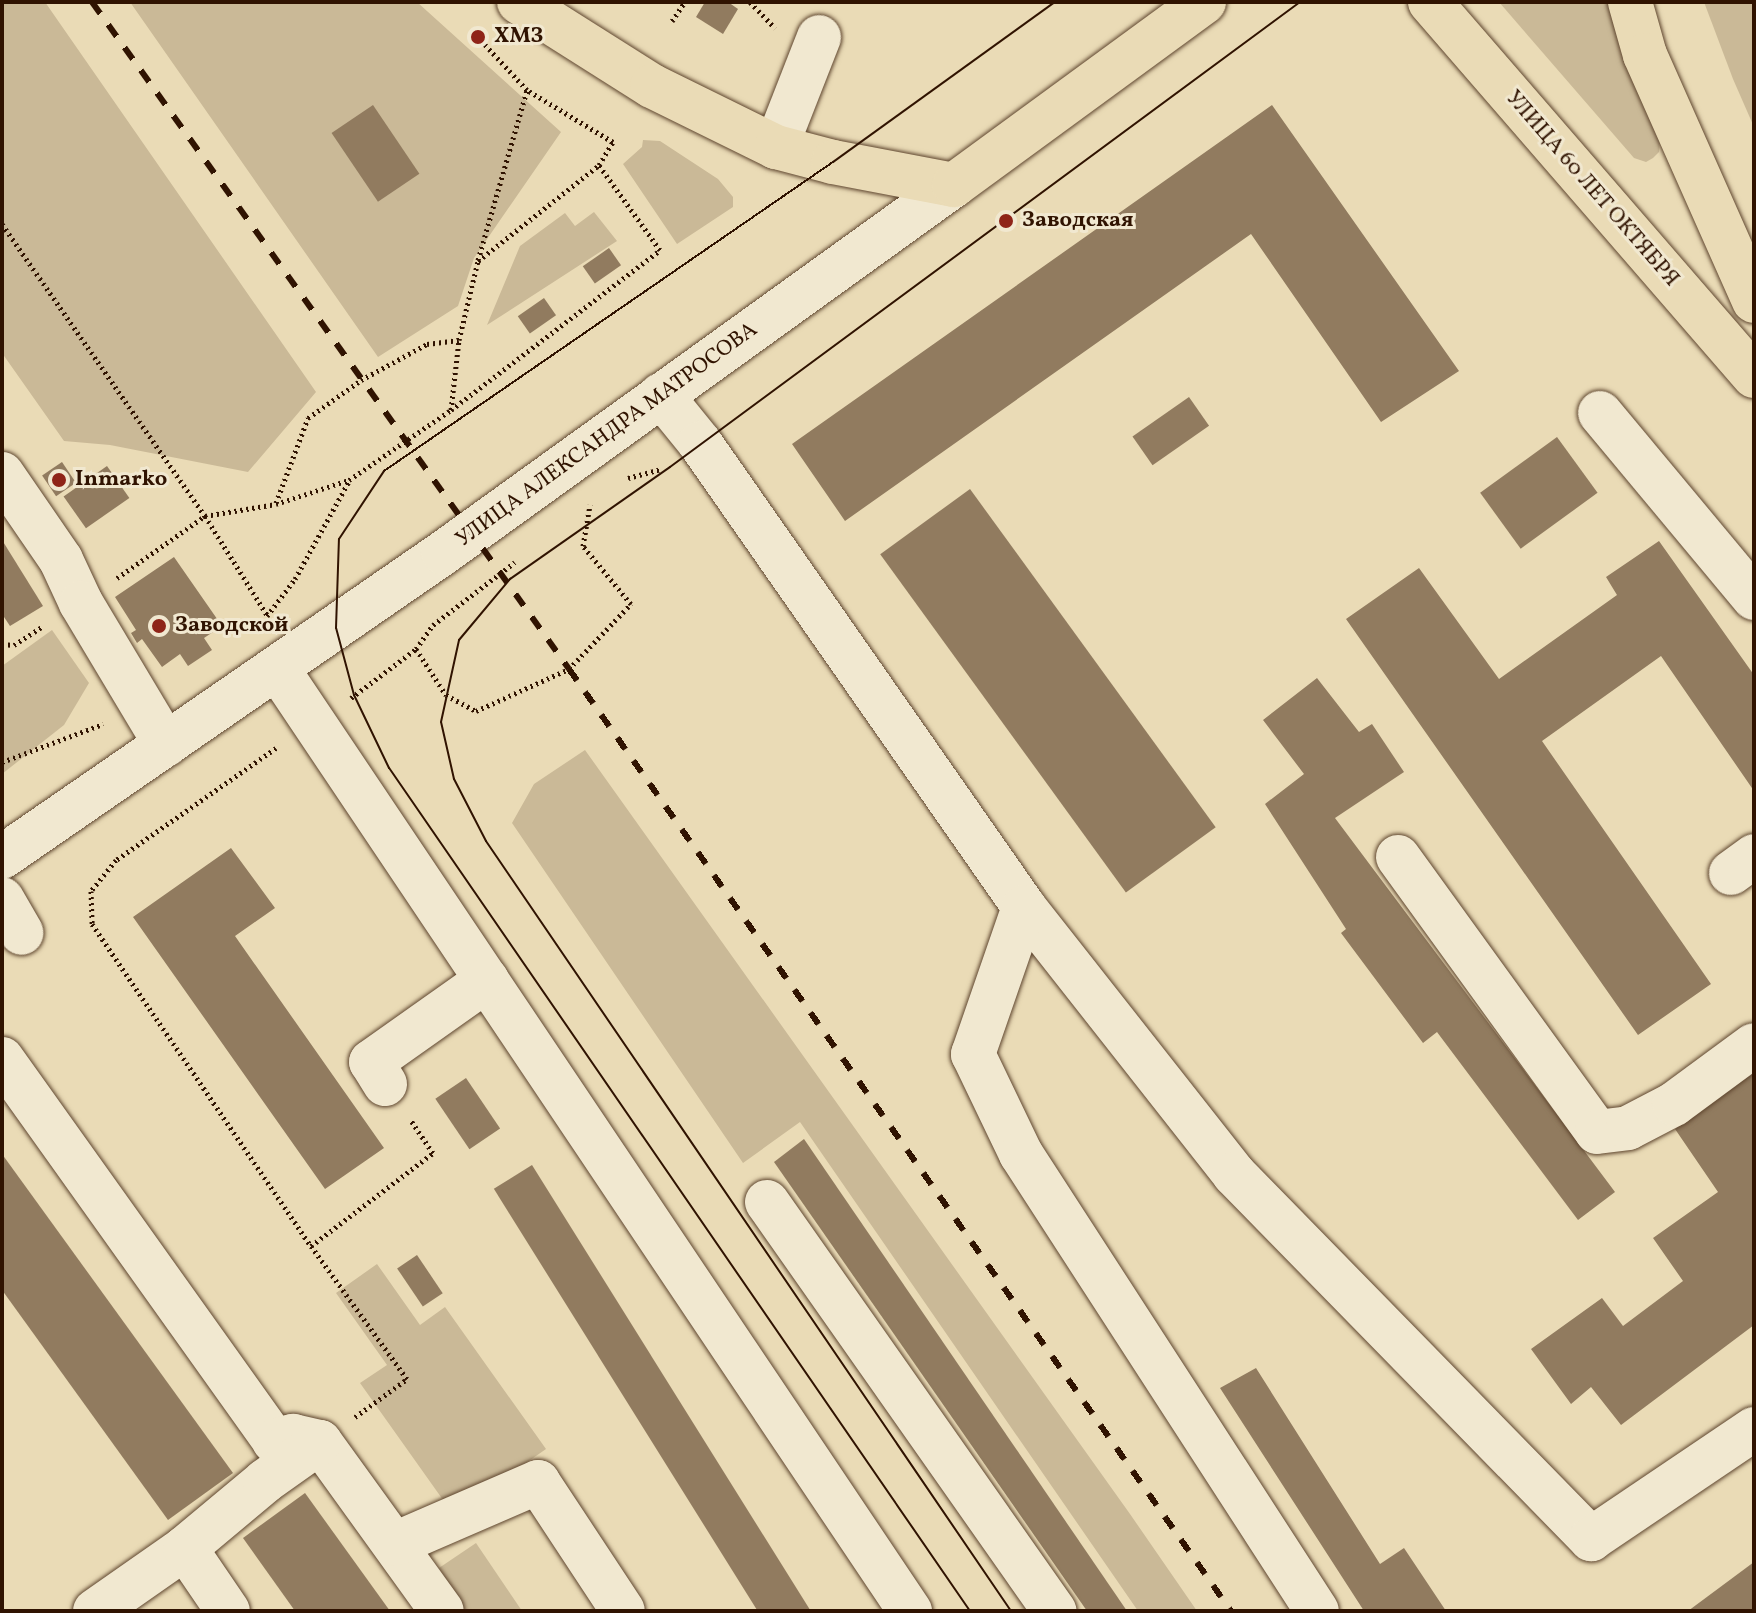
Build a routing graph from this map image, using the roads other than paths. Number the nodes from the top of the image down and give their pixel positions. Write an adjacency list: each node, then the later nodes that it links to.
1 (519, 2): 6 (main road)
2 (1204, 2): 7 (main road, УЛИЦА АЛЕКСАНДРА МАТРОСОВА)
3 (1430, 2): 9 (main road, УЛИЦА 60 ЛЕТ ОКТЯБРЯ)
4 (1630, 2): 8 (main road)
5 (819, 37): 6 (street)
6 (776, 147): 7 (main road)
7 (954, 185): 10 (street, УЛИЦА АЛЕКСАНДРА МАТРОСОВА)
8 (1754, 301)
9 (1754, 376)
10 (661, 395): 14 (street, УЛИЦА АЛЕКСАНДРА МАТРОСОВА); 18 (street)
11 (1600, 413): 13 (street)
12 (2, 474): 15 (street)
13 (1754, 598)
14 (277, 668): 15 (street, УЛИЦА АЛЕКСАНДРА МАТРОСОВА); 19 (street)
15 (166, 745): 16 (street, УЛИЦА АЛЕКСАНДРА МАТРОСОВА)
16 (2, 857)
17 (1398, 857): 20 (street)
18 (1024, 907): 24 (street); 34 (street)
19 (487, 980): 22 (street); 32 (street)
20 (1754, 1045)
21 (2, 1059): 25 (street)
22 (385, 1084)
23 (767, 1202): 33 (street)
24 (1754, 1429)
25 (320, 1442): 26 (street); 27 (street)
26 (395, 1544): 30 (street); 31 (street)
27 (185, 1548): 28 (street); 29 (street)
28 (95, 1611)
29 (228, 1611)
30 (442, 1611)
31 (623, 1611)
32 (910, 1611)
33 (1054, 1611)
34 (1317, 1611)

